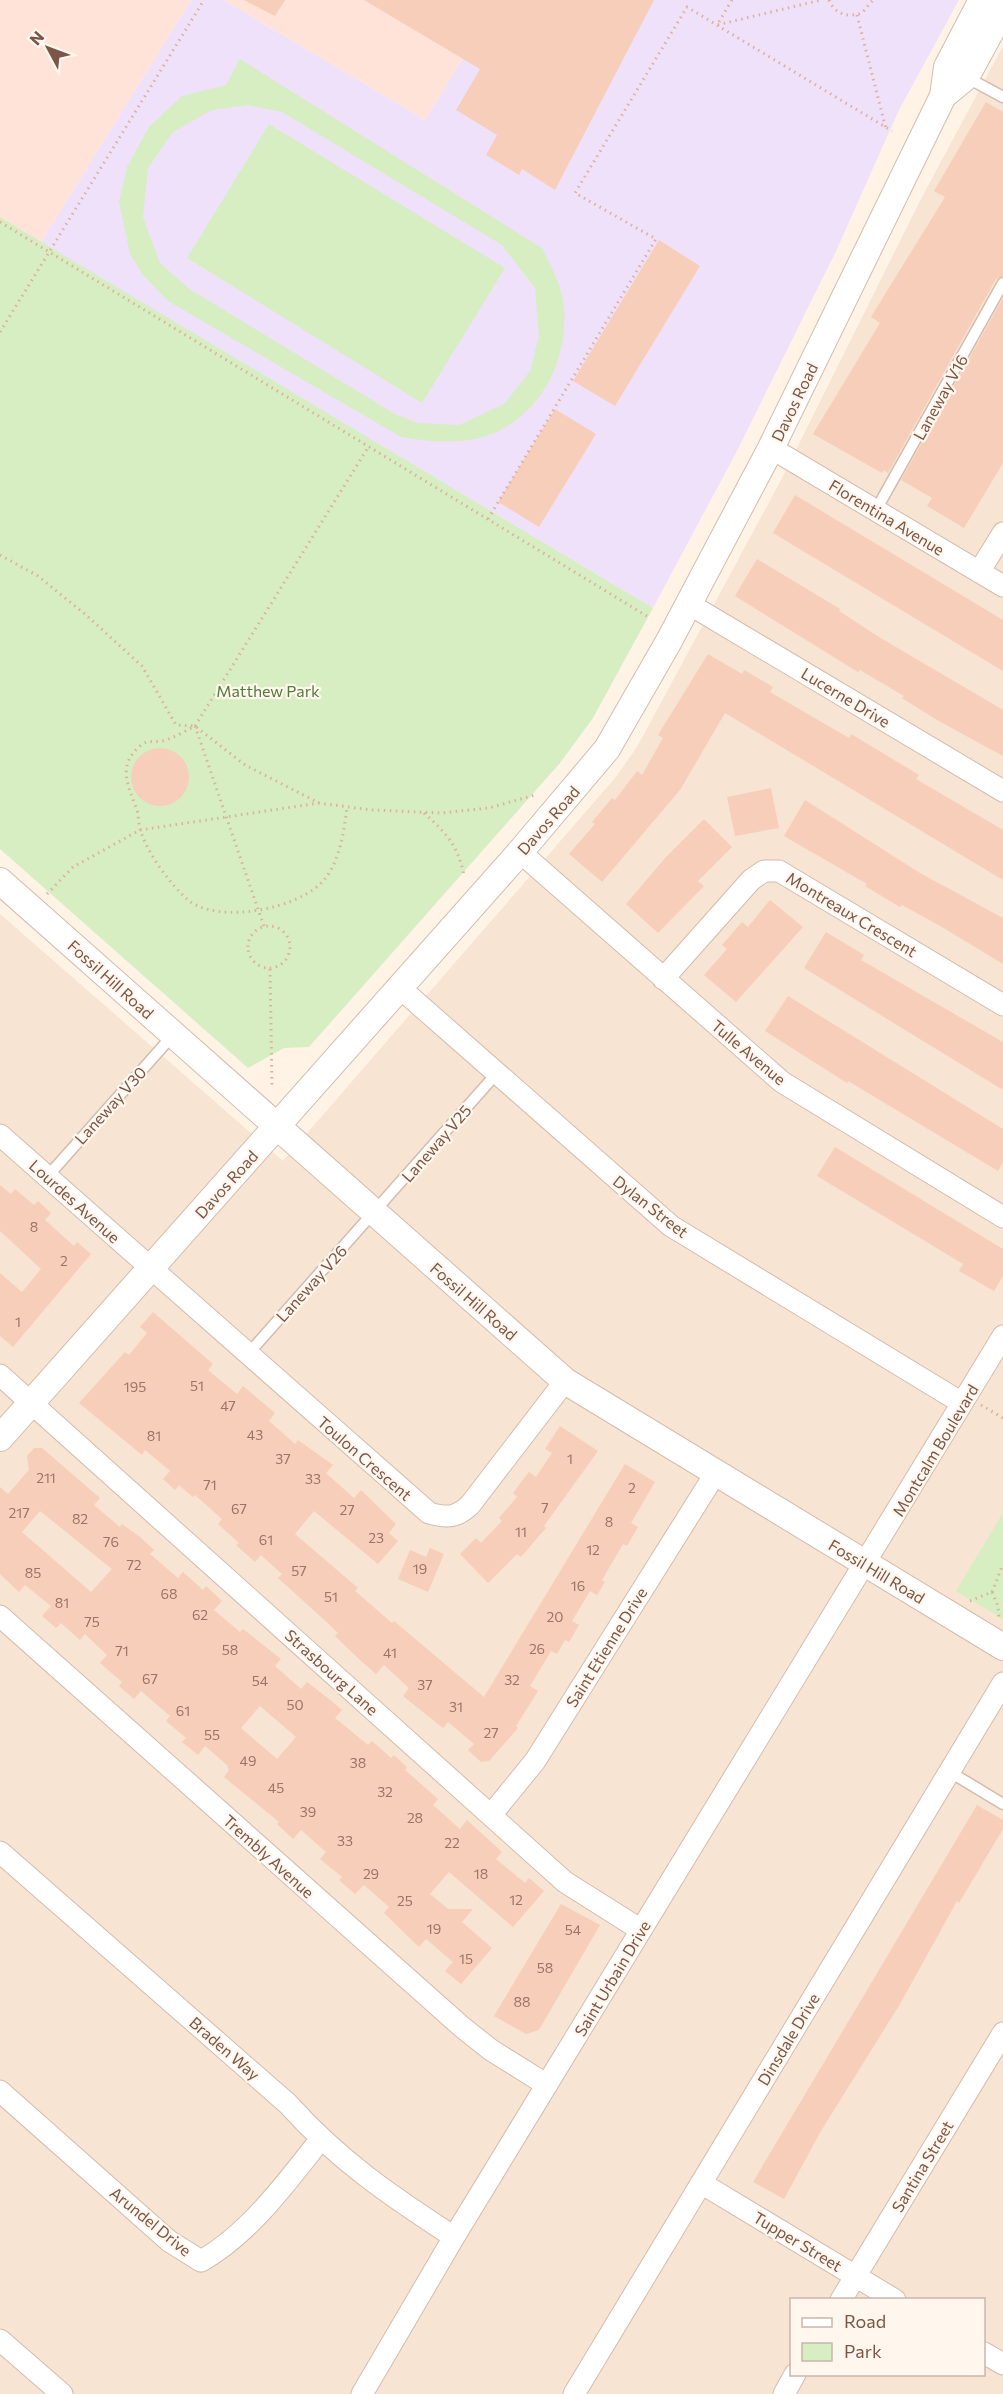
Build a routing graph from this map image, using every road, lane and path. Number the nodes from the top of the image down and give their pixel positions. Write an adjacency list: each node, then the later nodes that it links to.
1 (204, 0): 16 (path)
2 (732, 0): 9 (path)
3 (821, 0): 9 (path)
4 (829, 0): 8 (path)
5 (873, 0): 8 (path)
6 (982, 0): 11 (street, Davos Road)
7 (1003, 9): 10 (street, Davos Road)
8 (857, 15): 13 (path)
9 (717, 25): 13 (path); 24 (path)
10 (966, 77): 11 (street, Davos Road); 12 (lane)
11 (943, 96): 22 (street, Davos Road)
12 (1003, 97)
13 (886, 129): 14 (path)
14 (892, 131)
15 (0, 222): 16 (path)
16 (49, 252): 19 (path); 21 (path)
17 (1003, 284): 23 (lane, Laneway V16)
18 (0, 321): 19 (path)
19 (5, 324): 20 (path)
20 (0, 333)
21 (369, 446): 24 (path); 31 (path)
22 (771, 448): 23 (street, Florentina Avenue); 29 (street, Davos Road)
23 (876, 510): 27 (street, Florentina Avenue)
24 (488, 519): 30 (path)
25 (1003, 533): 27 (street)
26 (0, 555): 31 (path)
27 (980, 572): 28 (street, Florentina Avenue)
28 (1003, 586)
29 (689, 604): 32 (street, Lucerne Drive); 39 (street, Davos Road)
30 (650, 618)
31 (195, 726): 34 (path); 37 (path); 38 (path)
32 (1003, 791)
33 (535, 795): 36 (path)
34 (319, 803): 35 (path); 37 (path)
35 (347, 807): 36 (path); 43 (path)
36 (423, 812): 40 (path)
37 (227, 818): 38 (path); 43 (path)
38 (140, 830): 42 (path); 43 (path)
39 (520, 852): 46 (street, Tulle Avenue); 47 (street, Davos Road)
40 (464, 875)
41 (0, 881): 49 (street, Fossil Hill Road)
42 (47, 894)
43 (259, 912): 44 (path)
44 (264, 926): 45 (path); 45 (path)
45 (270, 969): 51 (path)
46 (663, 979): 48 (street, Montreaux Crescent); 56 (street, Tulle Avenue)
47 (400, 988): 50 (street, Dylan Street); 52 (street, Davos Road)
48 (1003, 1005)
49 (174, 1034): 52 (street, Fossil Hill Road); 54 (lane, Laneway V30)
50 (497, 1073): 55 (lane, Laneway V25); 63 (street, Dylan Street)
51 (272, 1086)
52 (277, 1126): 55 (street, Fossil Hill Road); 57 (street, Davos Road)
53 (0, 1135): 54 (street, Lourdes Avenue)
54 (47, 1177): 57 (street, Lourdes Avenue)
55 (374, 1212): 59 (lane, Laneway V26); 61 (street, Fossil Hill Road)
56 (1003, 1216)
57 (151, 1268): 59 (street, Toulon Crescent); 62 (street, Davos Road)
58 (1003, 1335): 63 (street, Montcalm Boulevard)
59 (248, 1354): 61 (street, Toulon Crescent)
60 (0, 1375): 62 (street, Strasbourg Lane)
61 (565, 1381): 66 (street, Fossil Hill Road)
62 (32, 1402): 65 (street, Davos Road); 77 (street, Strasbourg Lane)
63 (971, 1404): 64 (path); 67 (street, Montcalm Boulevard)
64 (1003, 1418)
65 (0, 1438)
66 (715, 1474): 67 (street, Fossil Hill Road); 77 (street, Saint Etienne Drive)
67 (866, 1564): 73 (street, Fossil Hill Road); 79 (street, Saint Urbain Drive)
68 (1003, 1564): 69 (path)
69 (992, 1593): 70 (path); 72 (path)
70 (970, 1601)
71 (0, 1616): 81 (street, Trembly Avenue)
72 (999, 1619)
73 (1003, 1647)
74 (1003, 1683): 75 (street, Dinsdale Drive)
75 (950, 1772): 76 (lane); 84 (street, Dinsdale Drive)
76 (1003, 1804)
77 (491, 1815): 79 (street, Strasbourg Lane)
78 (0, 1852): 83 (street, Braden Way)
79 (641, 1930): 81 (street, Saint Urbain Drive)
80 (1003, 2033): 86 (street, Santina Street)
81 (547, 2085): 85 (street, Saint Urbain Drive)
82 (0, 2091): 83 (street, Arundel Drive)
83 (320, 2140): 85 (street, Braden Way)
84 (701, 2183): 86 (street, Tupper Street); 95 (street, Dinsdale Drive)
85 (454, 2237): 94 (street, Saint Urbain Drive)
86 (856, 2276): 87 (street, Santina Street); 88 (street, Tupper Street)
87 (842, 2298)
88 (892, 2298)
89 (0, 2340): 93 (street)
90 (985, 2354): 91 (street)
91 (1003, 2364)
92 (794, 2376): 96 (street)
93 (62, 2394)
94 (362, 2394)
95 (574, 2394)
96 (784, 2394)

